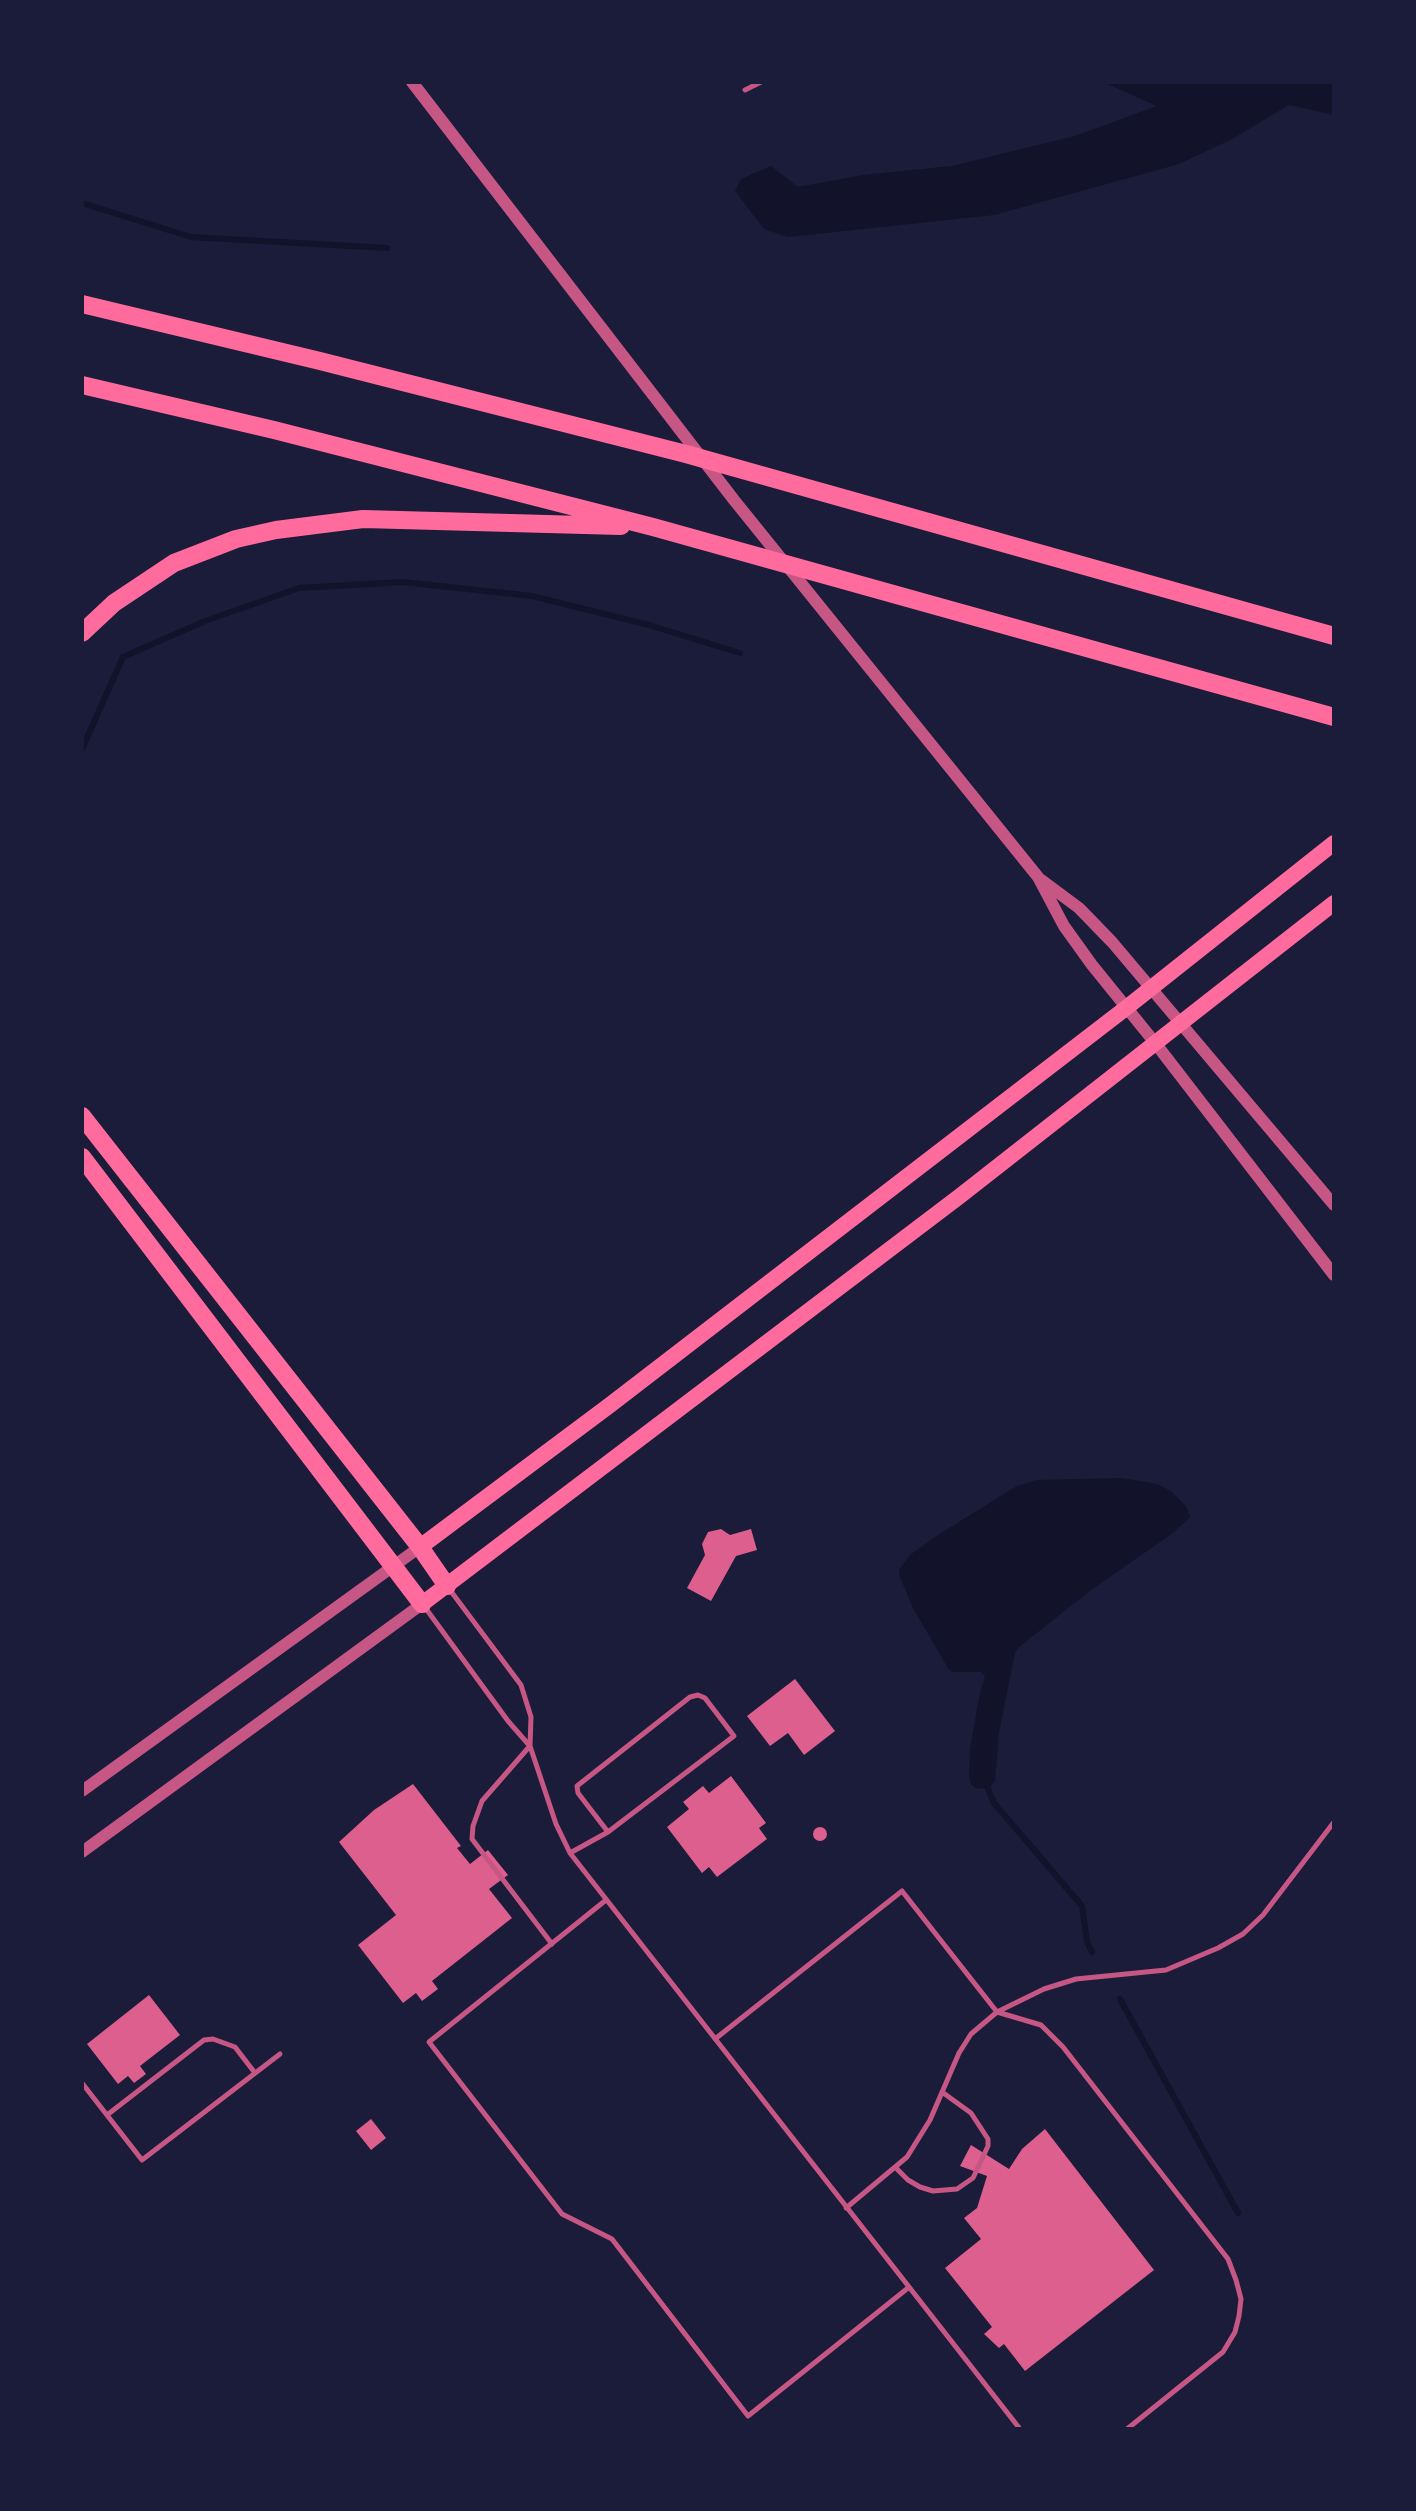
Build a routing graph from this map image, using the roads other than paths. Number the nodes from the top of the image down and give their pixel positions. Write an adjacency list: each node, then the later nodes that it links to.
1 (412, 82): 11 (street)
2 (761, 82): 3 (lane)
3 (745, 90)
4 (82, 304): 8 (highway)
5 (82, 385): 6 (highway)
6 (653, 527): 7 (highway); 9 (highway)
7 (82, 633)
8 (1334, 636)
9 (1334, 717)
10 (1334, 843): 13 (main road)
11 (1038, 877): 13 (street); 14 (street)
12 (1334, 903): 15 (main road)
13 (1151, 988): 14 (main road); 15 (street)
14 (1126, 1008): 16 (street); 21 (main road)
15 (1181, 1024): 16 (main road); 19 (street)
16 (1156, 1044): 20 (street); 23 (main road)
17 (82, 1116): 21 (highway)
18 (82, 1157): 22 (highway)
19 (1334, 1205)
20 (1334, 1275)
21 (420, 1547): 22 (street); 23 (highway)
22 (394, 1563): 24 (highway); 26 (street)
23 (447, 1586): 24 (main road); 25 (lane)
24 (422, 1604): 25 (lane); 29 (street)
25 (530, 1746): 30 (lane); 32 (lane)
26 (82, 1791)
27 (1334, 1822): 33 (lane)
28 (608, 1832): 28 (lane); 30 (lane)
29 (82, 1852)
30 (570, 1853): 31 (lane)
31 (606, 1900): 32 (lane); 34 (lane)
32 (552, 1944): 42 (lane)
33 (997, 2012): 34 (lane); 38 (lane); 44 (lane)
34 (715, 2039): 41 (lane)
35 (280, 2054): 36 (lane)
36 (255, 2073): 39 (lane); 39 (lane)
37 (82, 2083): 39 (lane)
38 (942, 2092): 40 (lane); 40 (lane)
39 (107, 2115)
40 (895, 2167): 41 (lane)
41 (846, 2208): 42 (lane)
42 (908, 2288): 43 (lane)
43 (1020, 2429)
44 (1127, 2429)

